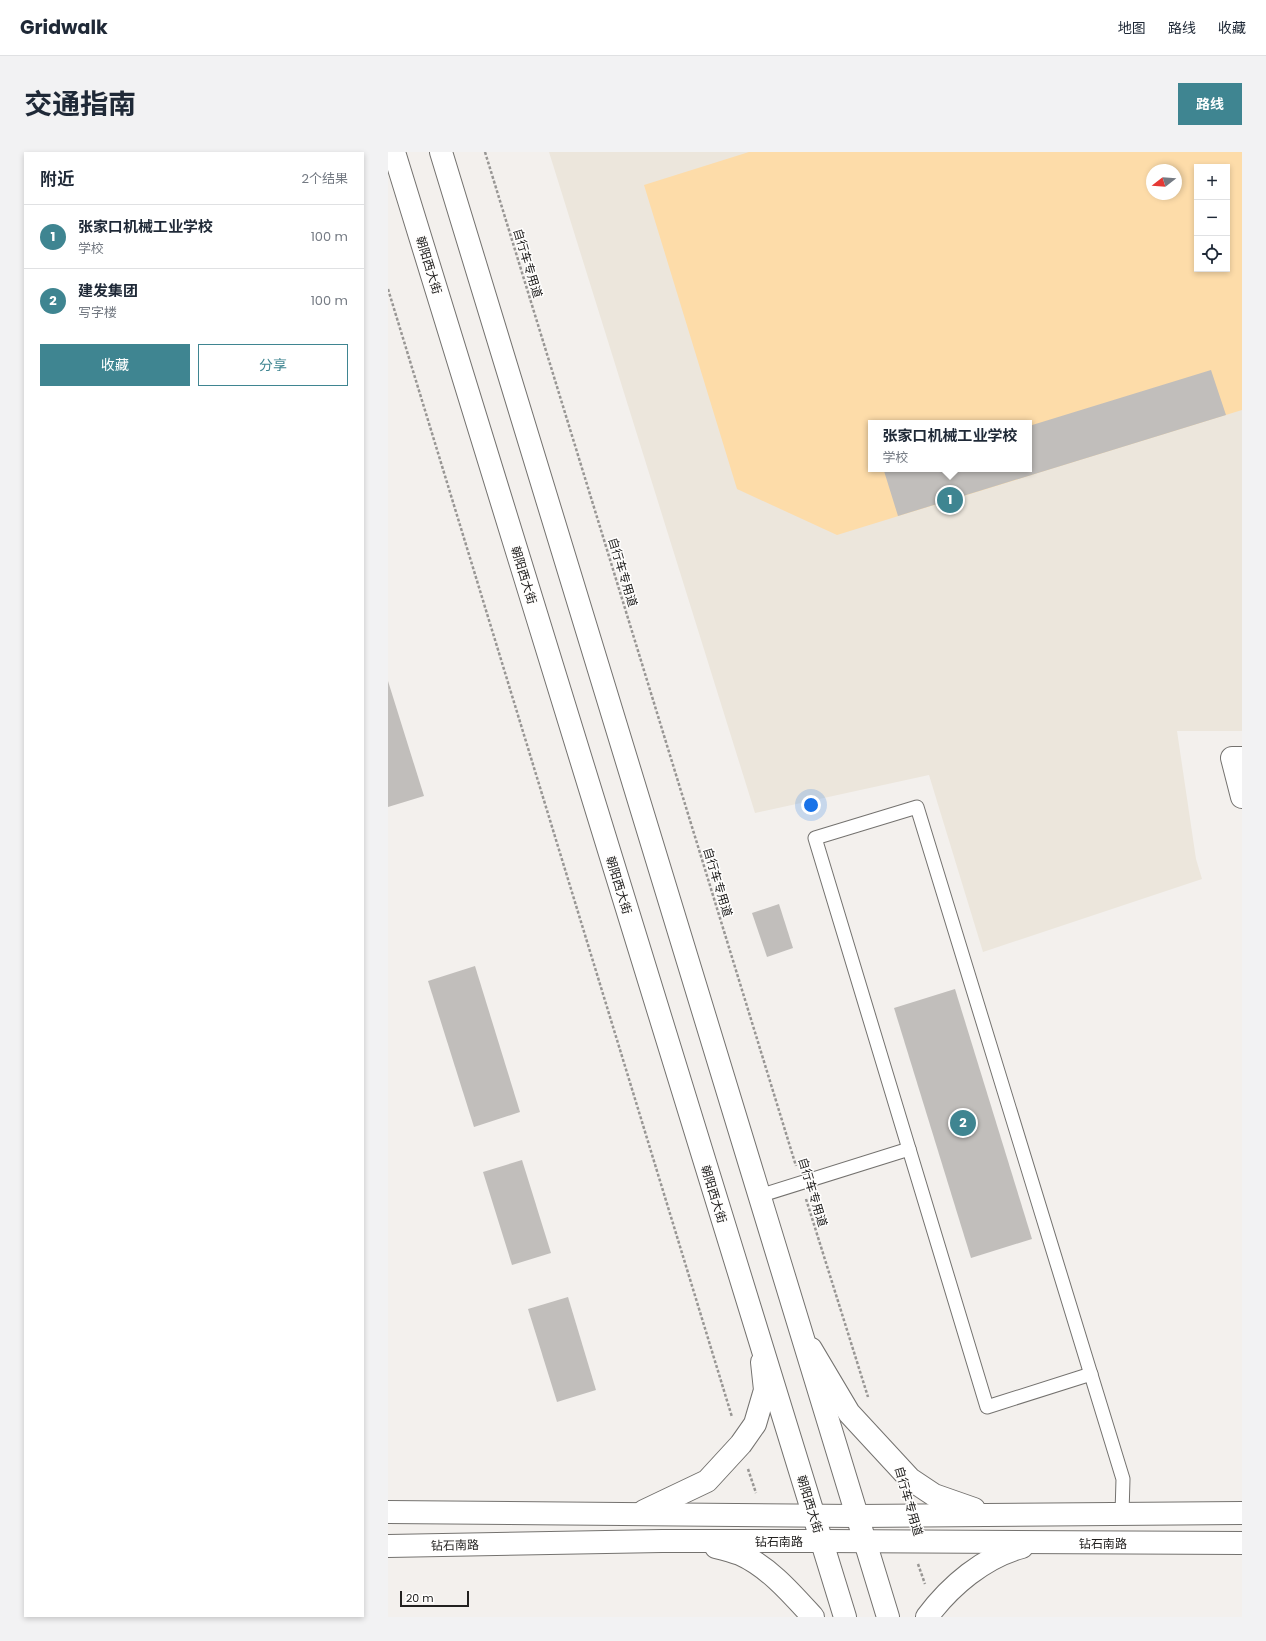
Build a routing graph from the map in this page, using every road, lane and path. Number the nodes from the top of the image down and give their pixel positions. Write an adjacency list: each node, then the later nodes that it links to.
1 (394, 152): 11 (main road, 朝阳西大街)
2 (441, 152): 9 (main road)
3 (485, 152): 8 (path, 自行车专用道)
4 (388, 288): 14 (path)
5 (1242, 758): 6 (main road)
6 (1242, 797)
7 (909, 1149): 8 (lane); 12 (lane); 12 (lane)
8 (801, 1183): 9 (lane); 13 (path, 自行车专用道)
9 (759, 1196): 10 (main road)
10 (799, 1327): 21 (main road); 22 (main road)
11 (760, 1342): 14 (main road); 20 (main road, 朝阳西大街)
12 (1092, 1374): 18 (lane)
13 (869, 1401)
14 (740, 1444): 17 (main road); 19 (path)
15 (388, 1512): 17 (main road)
16 (1242, 1513): 18 (main road)
17 (638, 1514): 19 (main road)
18 (1122, 1514): 21 (main road)
19 (762, 1515): 20 (main road)
20 (813, 1515): 22 (main road); 24 (main road, 朝阳西大街)
21 (998, 1515): 22 (main road)
22 (857, 1516): 25 (main road)
23 (697, 1541): 24 (main road, 钻石南路); 29 (main road, 钻石南路); 31 (main road)
24 (821, 1541): 25 (main road, 钻石南路); 32 (main road, 朝阳西大街)
25 (865, 1542): 26 (main road, 钻石南路); 33 (main road)
26 (911, 1542): 27 (main road, 钻石南路); 30 (path, 自行车专用道)
27 (1038, 1542): 28 (main road, 钻石南路); 30 (main road)
28 (1242, 1543)
29 (388, 1546)
30 (930, 1613)
31 (813, 1617)
32 (845, 1617)
33 (888, 1617)

